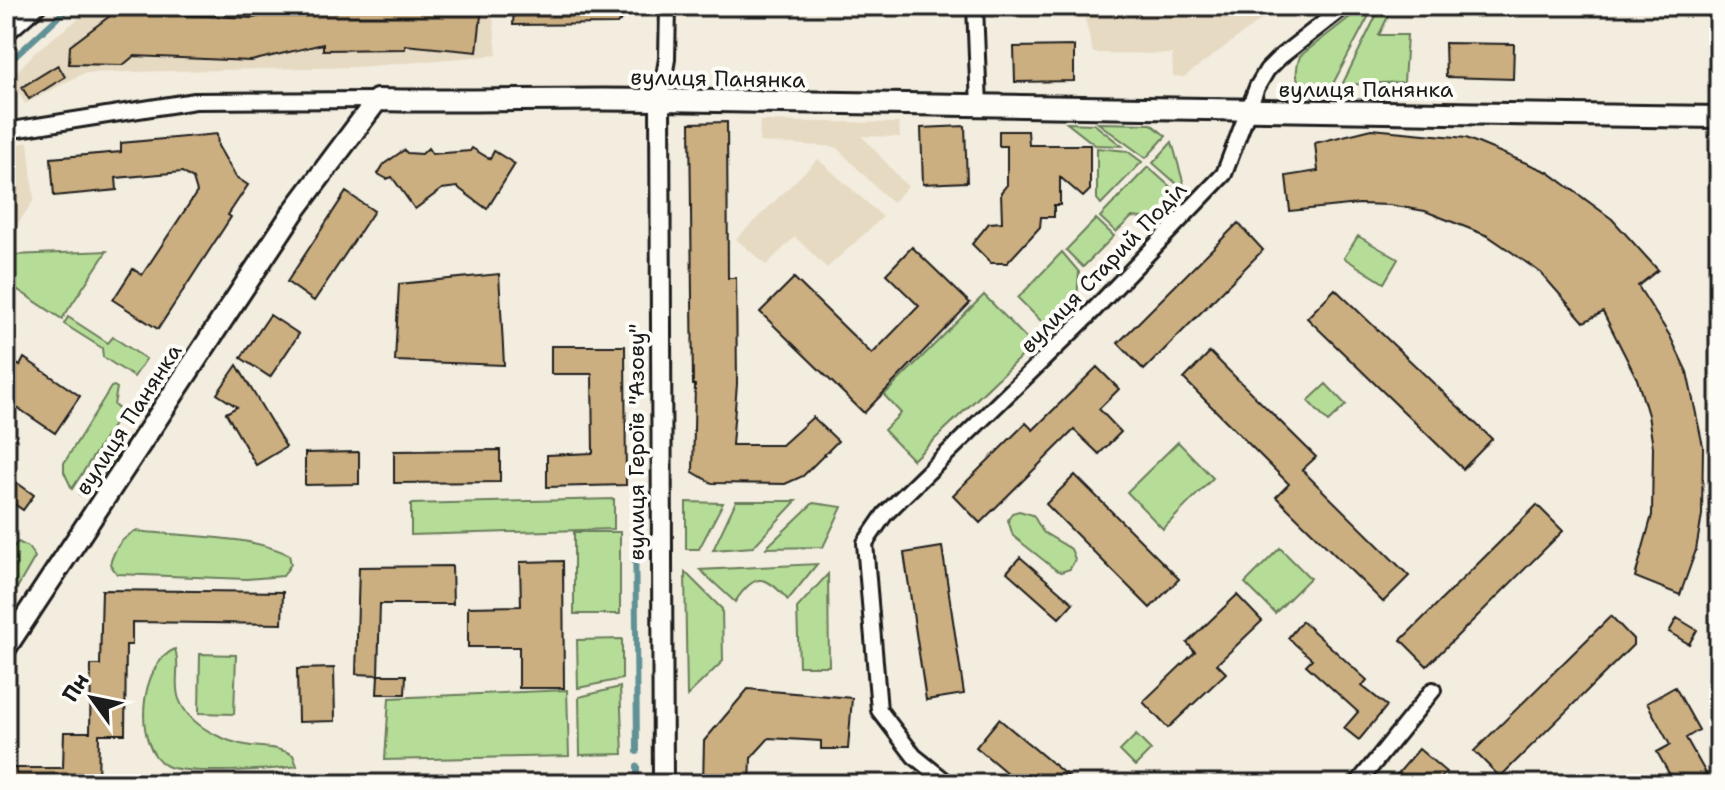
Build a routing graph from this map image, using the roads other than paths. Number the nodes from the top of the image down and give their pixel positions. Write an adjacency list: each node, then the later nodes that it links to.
1 (38, 6): 5 (street)
2 (668, 6): 7 (street)
3 (975, 6): 8 (street)
4 (1345, 6): 9 (street, вулиця Старий Поділ)
5 (6, 34)
6 (377, 100): 7 (main road, вулиця Панянка); 11 (street); 12 (main road, вулиця Панянка)
7 (660, 100): 8 (main road, вулиця Панянка); 14 (street, вулиця Героїв "Азову")
8 (979, 107): 9 (main road, вулиця Панянка)
9 (1247, 112): 10 (main road, вулиця Панянка); 15 (street, вулиця Старий Поділ)
10 (1719, 117)
11 (6, 131)
12 (6, 647)
13 (1433, 690): 16 (street)
14 (663, 784)
15 (949, 784)
16 (1357, 784)

